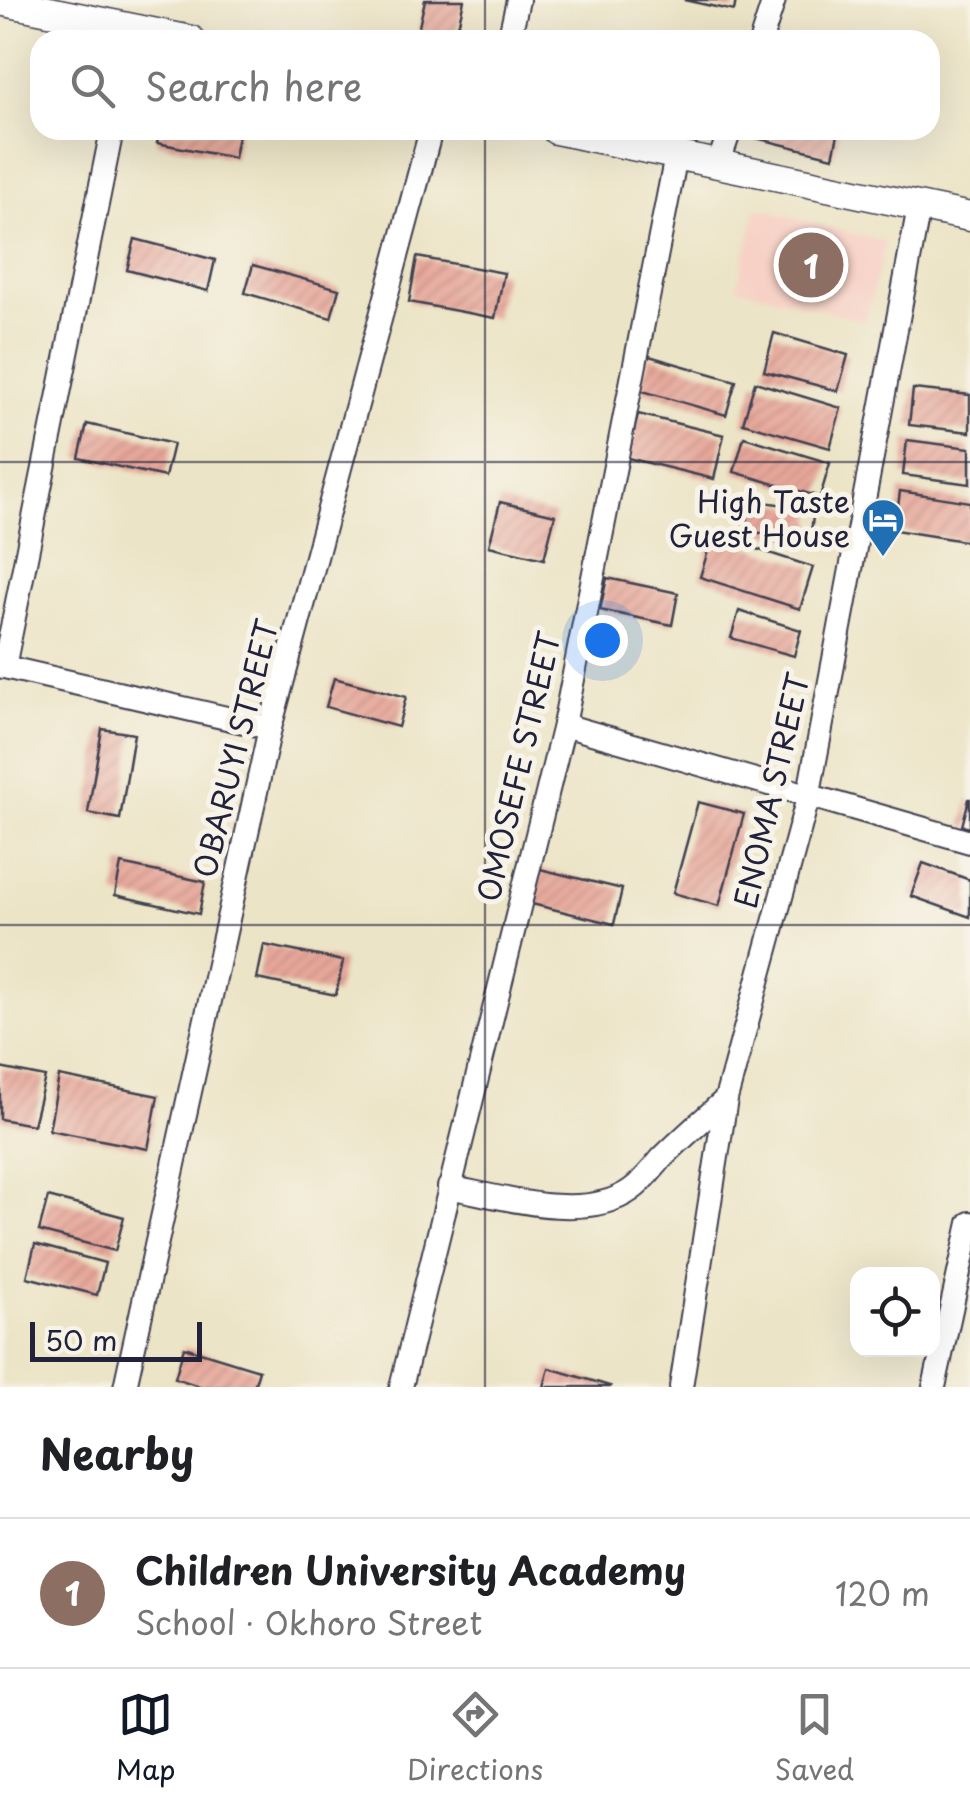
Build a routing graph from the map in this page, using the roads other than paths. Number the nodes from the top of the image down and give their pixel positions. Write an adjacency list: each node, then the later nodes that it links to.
1 (518, 0): 5 (street)
2 (774, 0): 6 (street)
3 (0, 1): 4 (street)
4 (119, 30)
5 (511, 30)
6 (764, 30)
7 (110, 140): 15 (street)
8 (428, 140): 17 (street, OBARUYI STREET)
9 (602, 140): 11 (street)
10 (727, 140): 12 (street)
11 (676, 156): 12 (street); 16 (street, OMOSEFE STREET)
12 (719, 162): 13 (street)
13 (919, 207): 14 (street); 18 (street, ENOMA STREET)
14 (970, 217)
15 (2, 666): 17 (street)
16 (564, 725): 18 (street); 21 (street, OMOSEFE STREET)
17 (270, 728): 23 (street, OBARUYI STREET)
18 (808, 798): 19 (street); 20 (street, ENOMA STREET)
19 (970, 842)
20 (726, 1099): 21 (street); 25 (street, ENOMA STREET)
21 (449, 1187): 24 (street, OMOSEFE STREET)
22 (970, 1223): 26 (street)
23 (125, 1387)
24 (401, 1387)
25 (681, 1387)
26 (934, 1387)

